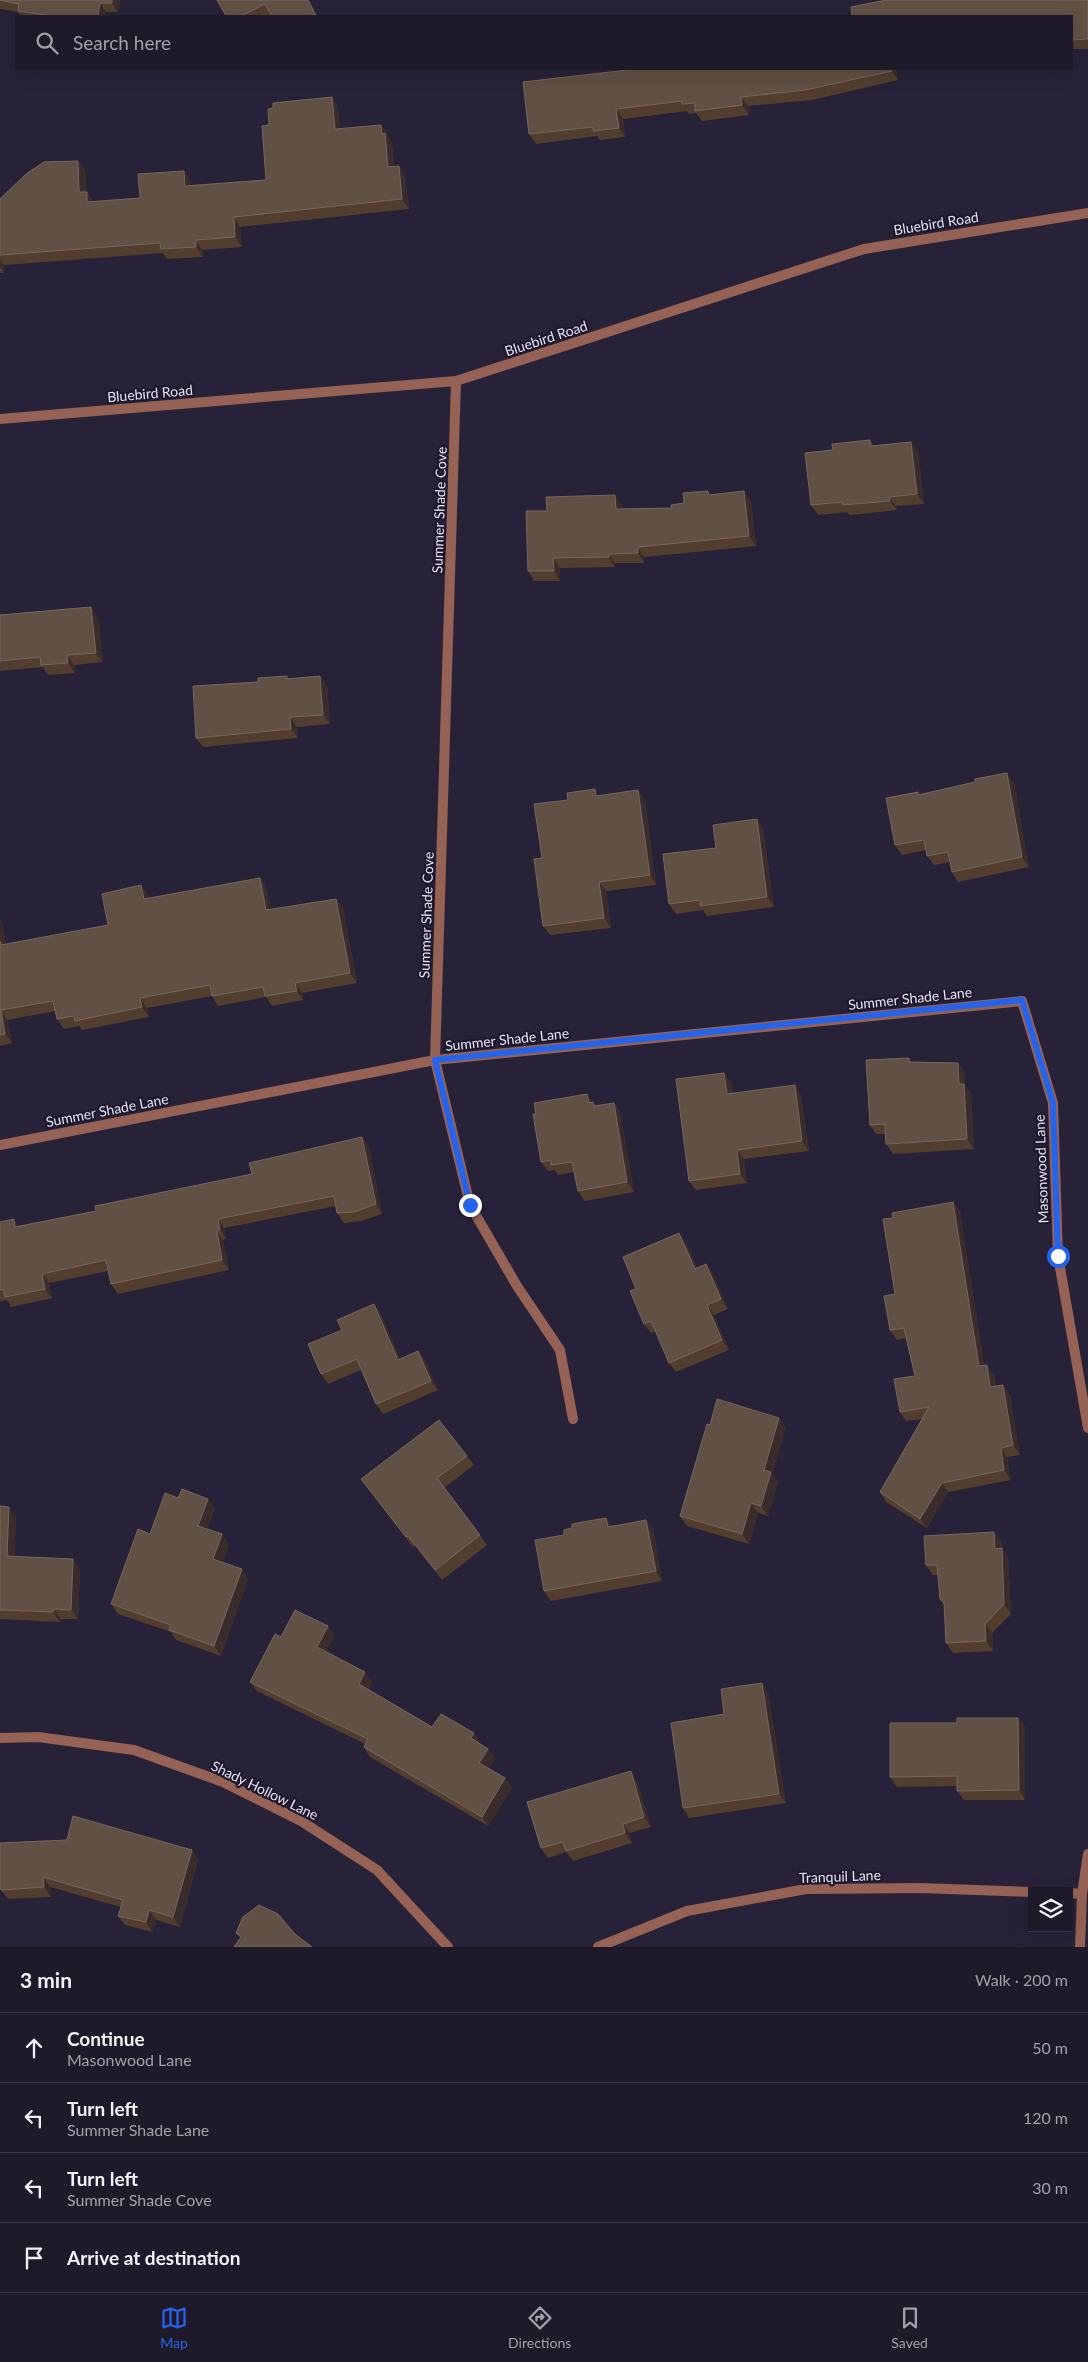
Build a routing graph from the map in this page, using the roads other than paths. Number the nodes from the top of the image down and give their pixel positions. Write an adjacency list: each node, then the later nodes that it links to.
1 (1088, 213): 2 (street, Bluebird Road)
2 (456, 381): 3 (street, Bluebird Road); 5 (street, Summer Shade Cove)
3 (0, 419)
4 (1022, 1000): 5 (street, Summer Shade Lane); 8 (street, Masonwood Lane)
5 (435, 1060): 6 (street, Summer Shade Lane); 7 (street, Summer Shade Cove)
6 (0, 1145)
7 (572, 1418)
8 (1088, 1428)
9 (0, 1738): 14 (street, Shady Hollow Lane)
10 (1088, 1854): 13 (street)
11 (1028, 1892): 15 (street, Tranquil Lane)
12 (1073, 1893): 13 (street)
13 (1082, 1894): 16 (street)
14 (448, 1947)
15 (598, 1947)
16 (1080, 1947)

